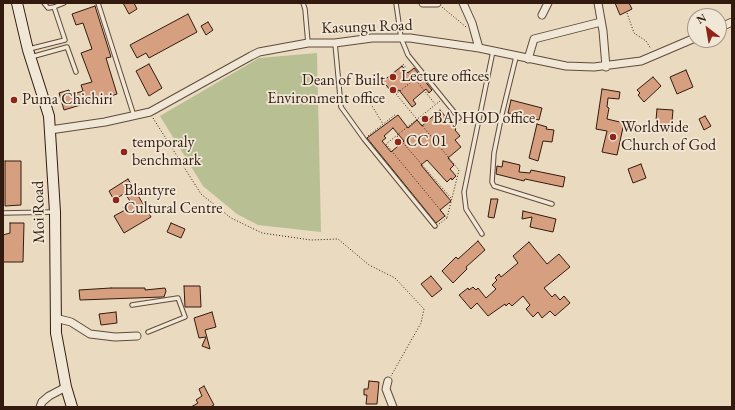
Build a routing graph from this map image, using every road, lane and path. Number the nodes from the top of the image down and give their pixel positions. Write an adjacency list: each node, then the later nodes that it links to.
1 (12, 3): 16 (main road)
2 (17, 3): 16 (main road)
3 (44, 3): 13 (lane)
4 (63, 3): 13 (lane)
5 (98, 3): 38 (lane)
6 (303, 3): 22 (lane)
7 (396, 3): 18 (lane)
8 (423, 3): 12 (street)
9 (463, 3): 19 (street)
10 (548, 3): 15 (street)
11 (598, 3): 17 (street)
12 (436, 4): 19 (path)
13 (54, 7): 20 (lane)
14 (628, 13): 29 (path)
15 (542, 15)
16 (20, 19): 27 (main road, Moi Road)
17 (601, 22): 30 (street); 32 (street)
18 (401, 38): 23 (street, Kasungu Road); 25 (street, Kasungu Road); 39 (lane)
19 (475, 39): 25 (street)
20 (65, 40): 24 (lane); 27 (lane)
21 (687, 42): 29 (street, Kasungu Road)
22 (308, 43): 23 (street, Kasungu Road); 36 (street, Kasungu Road)
23 (335, 43): 44 (lane)
24 (67, 47): 27 (lane); 33 (lane)
25 (479, 48): 26 (street, Kasungu Road)
26 (493, 51): 28 (street, Kasungu Road); 51 (lane)
27 (29, 53): 42 (main road, Moi Road)
28 (516, 56): 30 (street, Kasungu Road); 46 (lane)
29 (654, 56): 32 (street, Kasungu Road)
30 (528, 59): 32 (street, Kasungu Road)
31 (403, 64): 34 (path)
32 (606, 67)
33 (76, 72)
34 (415, 79): 40 (path); 40 (path)
35 (363, 91): 41 (path)
36 (150, 112): 38 (street, Kasungu Road); 56 (path)
37 (396, 114): 41 (path)
38 (134, 116): 42 (street, Kasungu Road)
39 (459, 118)
40 (417, 119): 43 (path); 45 (path)
41 (383, 124): 44 (path)
42 (50, 130): 47 (main road, Moi Road)
43 (397, 135): 45 (path); 49 (path)
44 (364, 139): 50 (lane)
45 (452, 198): 49 (path)
46 (552, 204)
47 (55, 212): 48 (lane); 53 (main road, Moi Road)
48 (3, 213)
49 (447, 218): 50 (path)
50 (435, 226)
51 (482, 234)
52 (132, 304): 54 (lane)
53 (55, 318): 55 (street); 57 (main road, Moi Road)
54 (148, 332)
55 (137, 336)
56 (388, 381): 60 (street)
57 (66, 387): 58 (street); 59 (main road, Moi Road)
58 (40, 407)
59 (72, 407)
60 (393, 407)

